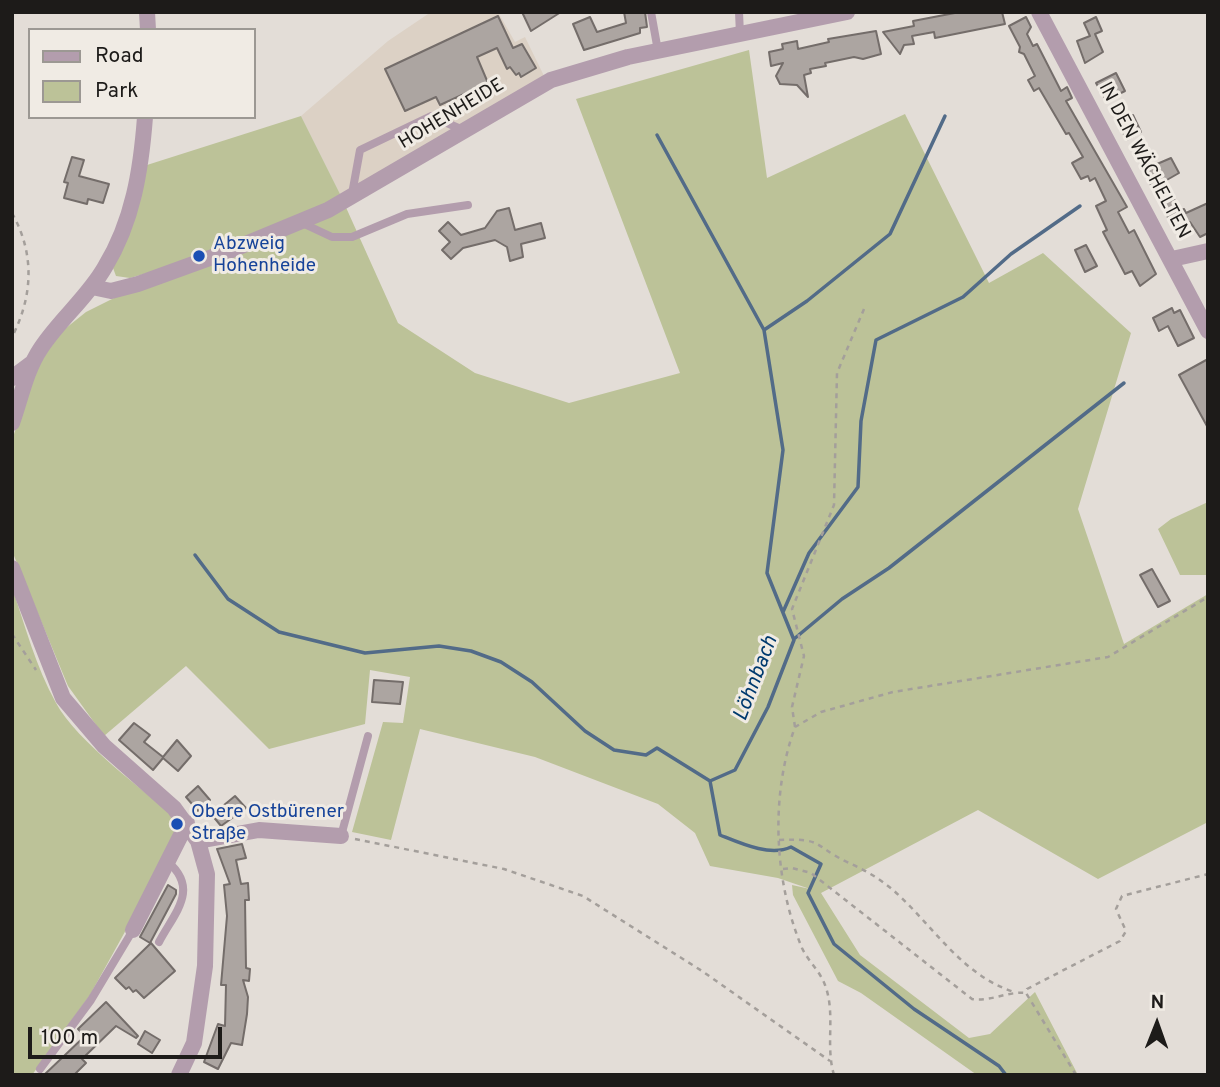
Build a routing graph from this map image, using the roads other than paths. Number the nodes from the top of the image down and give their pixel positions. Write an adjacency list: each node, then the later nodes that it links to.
1 (651, 12): 6 (lane)
2 (739, 12): 5 (lane)
3 (847, 12): 5 (street, HOHENHEIDE)
4 (1039, 12): 13 (street, IN DEN WÄCHELTEN)
5 (740, 36): 6 (street, HOHENHEIDE)
6 (658, 52): 8 (street, HOHENHEIDE)
7 (145, 119): 14 (street)
8 (466, 131): 9 (street, HOHENHEIDE); 9 (lane)
9 (351, 198): 11 (street, HOHENHEIDE)
10 (468, 205): 11 (lane)
11 (300, 222): 14 (street, HOHENHEIDE)
12 (1208, 251): 13 (street)
13 (1172, 259): 15 (street, IN DEN WÄCHELTEN)
14 (93, 287): 16 (street)
15 (1208, 331)
16 (32, 363): 17 (street); 18 (street)
17 (12, 378)
18 (12, 423)
19 (12, 568): 21 (street)
20 (368, 736): 22 (lane)
21 (187, 823): 23 (street); 24 (street)
22 (341, 836): 23 (street)
23 (198, 841): 28 (street)
24 (167, 861): 25 (street); 26 (lane)
25 (133, 930): 27 (lane)
26 (159, 942)
27 (40, 1069)
28 (179, 1075)

